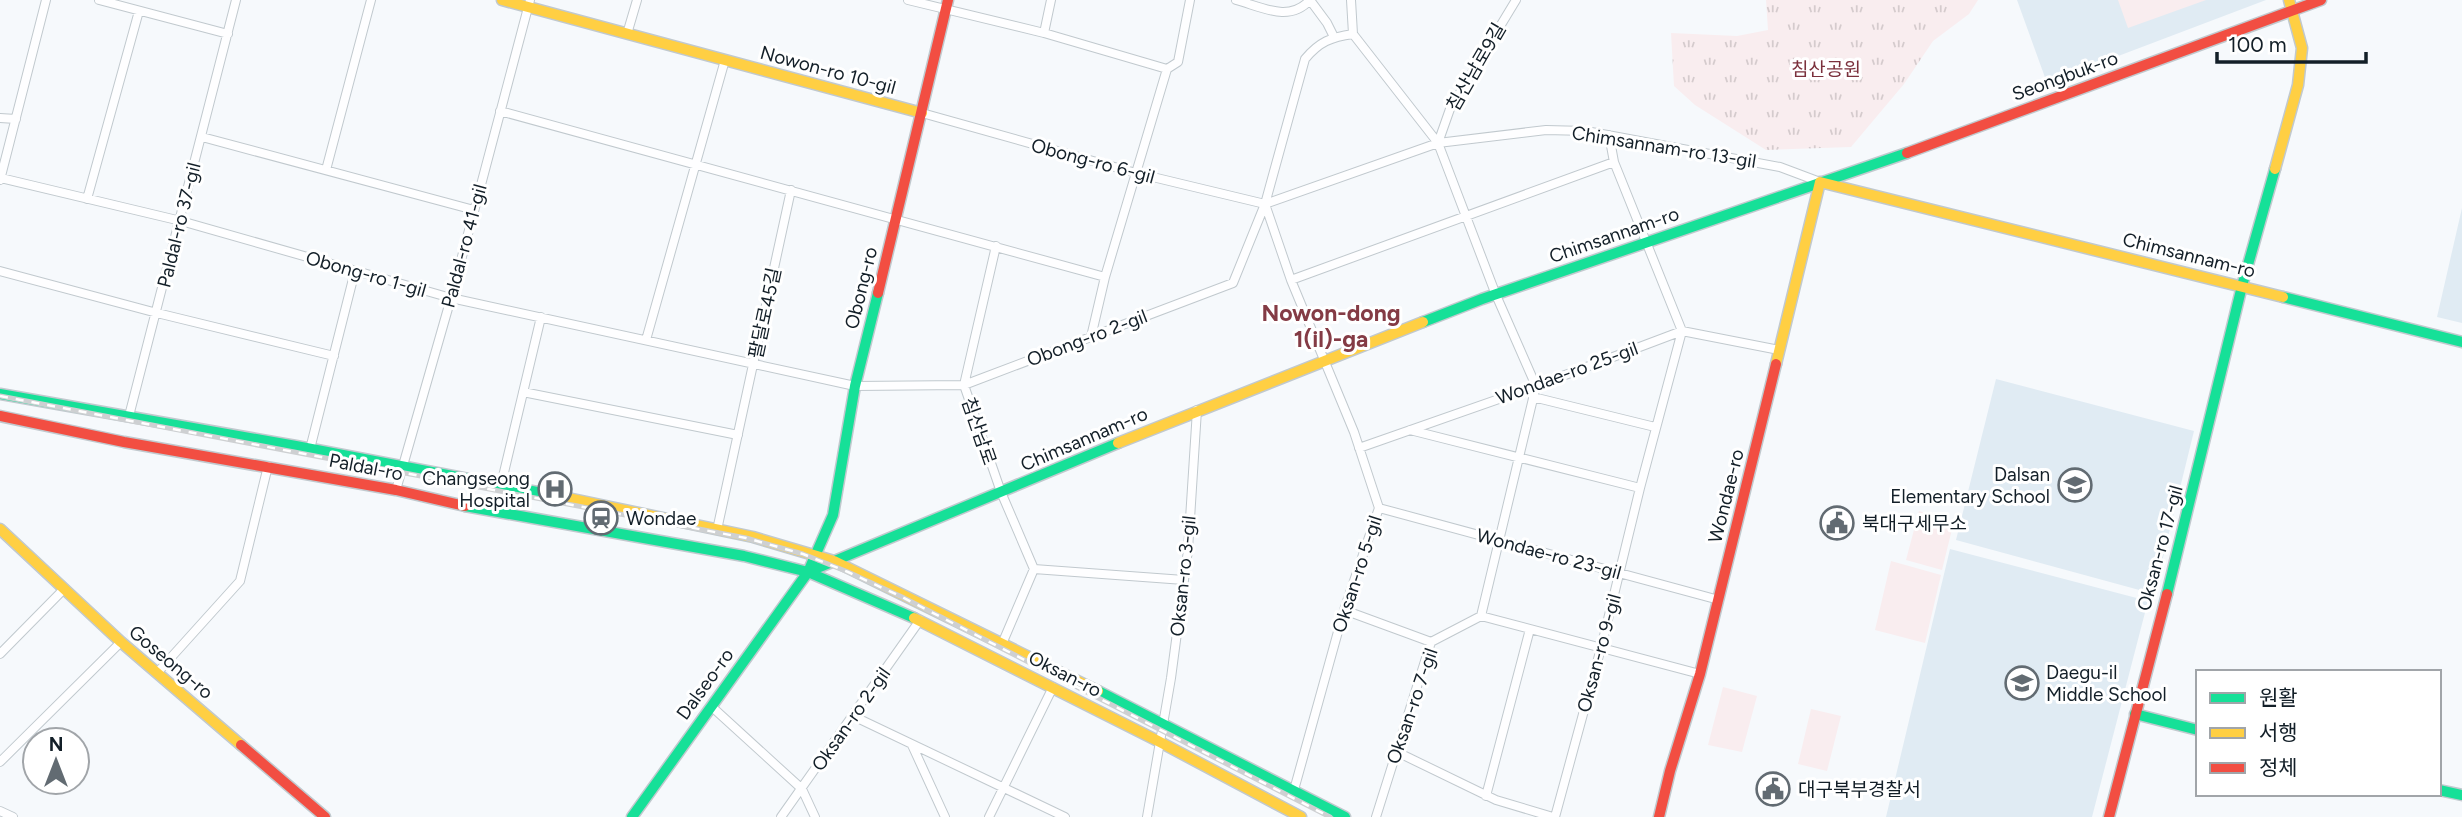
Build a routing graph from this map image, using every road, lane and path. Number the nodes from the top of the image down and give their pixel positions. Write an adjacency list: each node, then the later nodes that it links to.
1 (46, 0): 29 (street)
2 (99, 0): 18 (street)
3 (236, 0): 20 (street, Paldal-ro 37-gil)
4 (371, 0): 35 (street)
5 (502, 0): 15 (main road, Nowon-ro 10-gil)
6 (637, 0): 21 (street)
7 (908, 0): 16 (street)
8 (1051, 0): 19 (street)
9 (1190, 0): 25 (street)
10 (1236, 0): 11 (street)
11 (1310, 0): 23 (street)
12 (1351, 0): 22 (street)
13 (1516, 0): 32 (street, 침산남로9길)
14 (2321, 0): 17 (main road, Seongbuk-ro)
15 (529, 4): 21 (main road, Nowon-ro 10-gil); 26 (street, Paldal-ro 41-gil)
16 (947, 5): 19 (street); 27 (main road, Obong-ro)
17 (2291, 5): 38 (main road, Seongbuk-ro); 52 (main road, Oksan-ro 17-gil)
18 (139, 11): 20 (street); 40 (street)
19 (1044, 33): 25 (street)
20 (228, 34): 31 (street, Paldal-ro 37-gil)
21 (627, 34): 24 (main road, Nowon-ro 10-gil)
22 (1353, 34): 23 (street); 32 (street)
23 (1334, 37): 41 (street, Obong-ro 2-gil)
24 (725, 60): 27 (main road, Nowon-ro 10-gil); 34 (street)
25 (1167, 69): 36 (street)
26 (500, 111): 34 (street); 42 (street, Paldal-ro 41-gil)
27 (922, 113): 36 (street, Obong-ro 6-gil); 44 (main road, Obong-ro)
28 (0, 118): 29 (street)
29 (16, 119): 37 (street)
30 (1609, 135): 32 (street, Chimsannam-ro 13-gil); 33 (street); 38 (street, Chimsannam-ro 13-gil)
31 (202, 137): 35 (street); 45 (street, Paldal-ro 37-gil)
32 (1438, 143): 41 (street, Chimsannam-ro 13-gil); 43 (street)
33 (1614, 162): 43 (street); 46 (street)
34 (696, 165): 39 (street); 59 (street)
35 (326, 170): 42 (street)
36 (1136, 173): 41 (street, Obong-ro 6-gil); 50 (street)
37 (0, 179): 40 (street, Obong-ro 1-gil)
38 (1819, 182): 46 (main road, Chimsannam-ro); 52 (main road, Chimsannam-ro); 61 (main road, Wondae-ro)
39 (792, 190): 44 (street); 64 (street, 팔달로45길)
40 (87, 199): 45 (street, Obong-ro 1-gil)
41 (1265, 204): 51 (street, Oksan-ro 5-gil); 58 (street, Obong-ro 2-gil)
42 (474, 210): 54 (street, Paldal-ro 41-gil)
43 (1465, 215): 51 (street); 53 (street)
44 (896, 218): 47 (street); 65 (main road, Obong-ro)
45 (181, 221): 49 (street, Obong-ro 1-gil); 55 (street, Paldal-ro 37-gil)
46 (1646, 242): 53 (main road, Chimsannam-ro); 57 (street)
47 (996, 246): 50 (street); 66 (street, 침산남로)
48 (0, 271): 55 (street)
49 (355, 271): 54 (street, Obong-ro 1-gil); 62 (street)
50 (1105, 277): 58 (street)
51 (1291, 280): 63 (street, Oksan-ro 5-gil)
52 (2242, 286): 60 (main road, Chimsannam-ro); 111 (main road, Oksan-ro 17-gil)
53 (1496, 295): 63 (main road, Chimsannam-ro); 67 (street)
54 (451, 298): 56 (street, Obong-ro 1-gil); 81 (street, Paldal-ro 41-gil)
55 (157, 313): 62 (street); 73 (street, Paldal-ro 37-gil)
56 (541, 317): 59 (street, Obong-ro 1-gil); 68 (street)
57 (1682, 331): 61 (street); 67 (street, Wondae-ro 25-gil); 74 (street, Oksan-ro 9-gil)
58 (1091, 337): 66 (street, Obong-ro 2-gil)
59 (646, 341): 64 (street, Obong-ro 1-gil)
60 (2462, 342)
61 (1779, 350): 97 (main road, Wondae-ro)
62 (334, 356): 78 (street)
63 (1326, 361): 71 (main road, Chimsannam-ro); 77 (street, Oksan-ro 5-gil)
64 (754, 364): 65 (street, Obong-ro 1-gil); 76 (street, 팔달로45길)
65 (855, 386): 66 (street, Obong-ro 2-gil); 90 (main road, Obong-ro)
66 (964, 386): 85 (street, 침산남로)
67 (1536, 386): 70 (street); 75 (street, Wondae-ro 25-gil)
68 (523, 392): 76 (street); 82 (street)
69 (0, 394): 73 (main road)
70 (1533, 397): 74 (street); 79 (street)
71 (1197, 410): 85 (main road, Chimsannam-ro); 95 (street, Oksan-ro 3-gil)
72 (0, 416): 80 (main road, Paldal-ro)
73 (129, 416): 78 (main road)
74 (1655, 427): 83 (street, Oksan-ro 9-gil)
75 (1410, 430): 77 (street, Wondae-ro 25-gil); 79 (street)
76 (738, 435): 88 (street, 팔달로45길)
77 (1359, 448): 86 (street, Oksan-ro 5-gil)
78 (310, 449): 81 (main road)
79 (1518, 457): 83 (street); 89 (street)
80 (268, 466): 84 (main road, Paldal-ro); 107 (street)
81 (403, 467): 82 (main road); 84 (street, Paldal-ro 41-gil)
82 (501, 485): 88 (main road)
83 (1640, 488): 94 (street, Oksan-ro 9-gil)
84 (396, 491): 93 (main road, Paldal-ro)
85 (1000, 492): 91 (main road, Chimsannam-ro); 92 (street, 침산남로)
86 (1379, 508): 89 (street, Wondae-ro 23-gil); 98 (street, Oksan-ro 5-gil)
87 (0, 529): 96 (main road, Goseong-ro)
88 (717, 530): 90 (main road)
89 (1498, 540): 94 (street, Wondae-ro 23-gil); 99 (street)
90 (816, 556): 91 (main road); 93 (main road, Obong-ro)
91 (834, 561): 93 (main road, Chimsannam-ro); 104 (main road)
92 (1034, 569): 95 (street); 104 (street)
93 (808, 572): 100 (main road, Oksan-ro); 110 (main road, Dalseo-ro)
94 (1619, 573): 97 (street, Wondae-ro 23-gil); 105 (street, Oksan-ro 9-gil)
95 (1184, 580): 113 (street, Oksan-ro 3-gil)
96 (64, 589): 102 (main road, Goseong-ro); 106 (street)
97 (1718, 600): 108 (main road, Wondae-ro)
98 (1344, 610): 103 (street); 121 (street, Oksan-ro 5-gil)
99 (1480, 616): 101 (street); 103 (street, Oksan-ro 7-gil)
100 (920, 620): 109 (main road, Oksan-ro); 112 (street, Oksan-ro 2-gil)
101 (1531, 629): 105 (street); 124 (street)
102 (121, 642): 107 (main road, Goseong-ro); 118 (street)
103 (1431, 642): 117 (street, Oksan-ro 7-gil)
104 (1002, 644): 113 (main road)
105 (1601, 648): 108 (street); 138 (street, Oksan-ro 9-gil)
106 (0, 654)
107 (157, 673): 127 (main road, Goseong-ro)
108 (1700, 674): 139 (main road, Wondae-ro)
109 (1053, 687): 115 (main road, Oksan-ro); 120 (street)
110 (711, 705): 119 (street); 128 (main road, Dalseo-ro)
111 (2135, 714): 114 (main road); 140 (main road, Oksan-ro 17-gil)
112 (853, 716): 116 (street); 119 (street, Oksan-ro 2-gil)
113 (1162, 725): 115 (street, Oksan-ro 3-gil); 121 (main road)
114 (2196, 729)
115 (1158, 741): 134 (street, Oksan-ro 3-gil); 135 (main road, Oksan-ro)
116 (912, 745): 120 (street); 131 (street)
117 (1397, 752): 124 (street); 137 (street, Oksan-ro 7-gil)
118 (0, 762)
119 (802, 789): 129 (street, Oksan-ro 2-gil); 130 (street)
120 (1003, 789): 132 (street); 133 (street)
121 (1294, 790): 136 (main road)
122 (2441, 790): 123 (main road)
123 (2462, 795)
124 (1486, 796): 138 (street)
125 (0, 811): 126 (street)
126 (13, 817)
127 (325, 817)
128 (632, 817)
129 (781, 817)
130 (815, 817)
131 (945, 817)
132 (989, 817)
133 (1065, 817)
134 (1147, 817)
135 (1301, 817)
136 (1345, 817)
137 (1376, 817)
138 (1554, 817)
139 (1659, 817)
140 (2109, 817)

